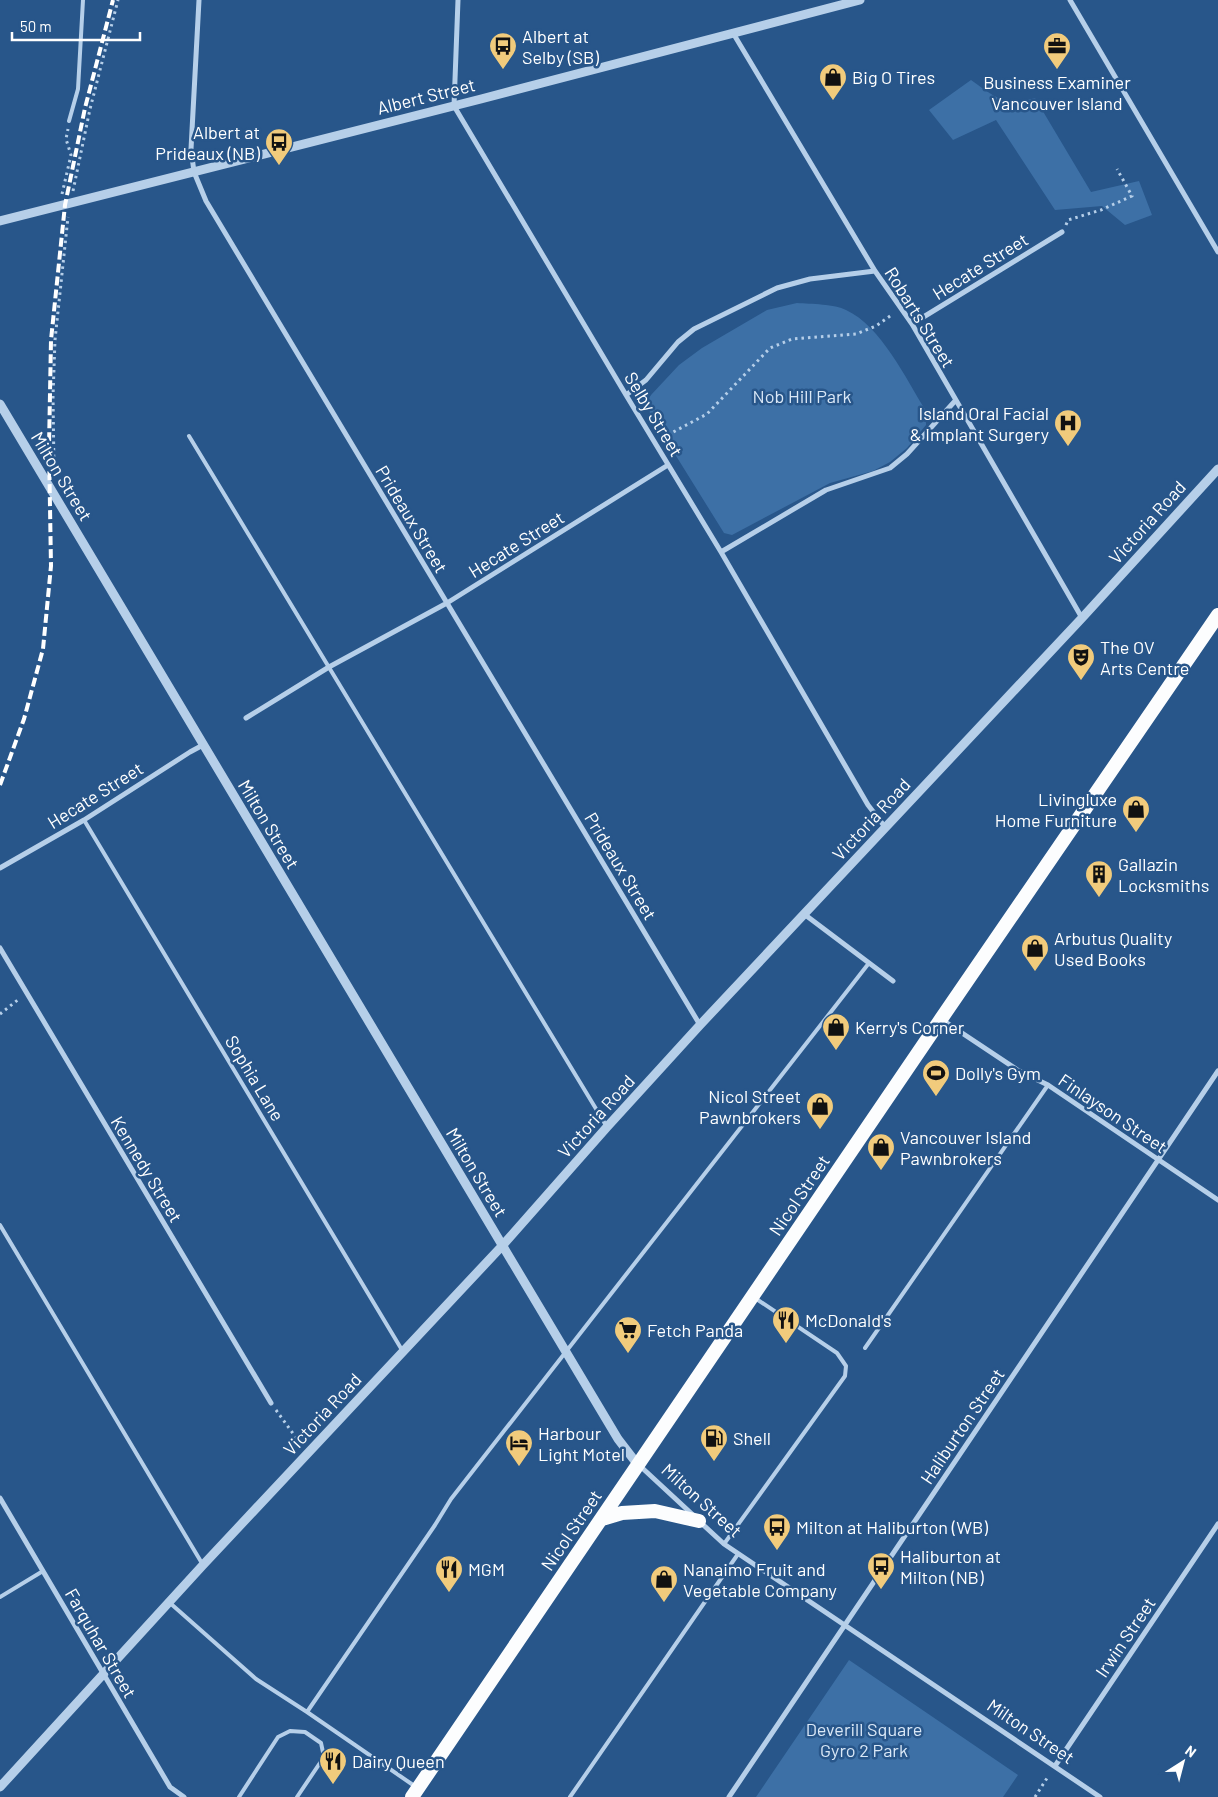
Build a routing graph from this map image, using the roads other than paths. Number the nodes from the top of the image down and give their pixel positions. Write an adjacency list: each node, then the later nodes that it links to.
1 (83, 0): 8 (lane)
2 (199, 0): 9 (street, Prideaux Street)
3 (458, 0): 7 (street)
4 (860, 0): 6 (street, Albert Street)
5 (1070, 0): 12 (street)
6 (733, 32): 7 (street, Albert Street); 13 (street, Robarts Street)
7 (454, 106): 9 (street, Albert Street); 15 (street, Selby Street)
8 (69, 121)
9 (194, 172): 10 (street, Albert Street); 22 (street, Prideaux Street)
10 (0, 221)
11 (1062, 232): 14 (street, Hecate Street)
12 (1218, 252)
13 (875, 270): 14 (street, Robarts Street); 15 (street)
14 (912, 324): 16 (street, Robarts Street)
15 (626, 396): 19 (street, Selby Street)
16 (955, 400): 21 (street); 24 (street, Robarts Street)
17 (0, 404): 27 (street, Milton Street)
18 (190, 436): 25 (lane)
19 (668, 466): 21 (street, Selby Street); 22 (street, Hecate Street)
20 (1218, 469): 24 (street, Victoria Road)
21 (721, 552): 29 (street, Selby Street)
22 (447, 603): 25 (street, Hecate Street); 36 (street, Prideaux Street)
23 (1218, 615): 35 (highway, Nicol Street)
24 (1082, 618): 29 (street, Victoria Road)
25 (329, 668): 26 (street, Hecate Street); 39 (lane)
26 (246, 718)
27 (203, 745): 28 (street, Hecate Street); 43 (street, Milton Street)
28 (84, 820): 30 (street, Hecate Street); 46 (lane, Sophia Lane)
29 (885, 827): 31 (street, Victoria Road)
30 (0, 868)
31 (804, 914): 33 (street); 36 (street, Victoria Road)
32 (0, 948): 48 (street, Kennedy Street)
33 (869, 963): 34 (street); 47 (lane)
34 (893, 981)
35 (941, 1019): 38 (street, Finlayson Street); 44 (highway, Nicol Street)
36 (700, 1025): 39 (street, Victoria Road)
37 (1218, 1071): 40 (street, Haliburton Street)
38 (1048, 1086): 40 (street, Finlayson Street); 45 (lane)
39 (607, 1127): 43 (street, Victoria Road)
40 (1158, 1159): 41 (street, Finlayson Street); 60 (street, Haliburton Street)
41 (1218, 1200)
42 (0, 1225): 56 (lane)
43 (502, 1246): 46 (street, Victoria Road); 47 (street, Milton Street)
44 (752, 1296): 49 (highway, Nicol Street); 54 (lane)
45 (865, 1348)
46 (402, 1350): 56 (street, Victoria Road)
47 (567, 1352): 49 (street, Milton Street); 62 (lane)
48 (271, 1403)
49 (638, 1465): 51 (highway, Nicol Street); 52 (street, Milton Street)
50 (0, 1498): 57 (street, Farquhar Street)
51 (602, 1518): 52 (highway); 65 (highway, Nicol Street)
52 (699, 1521): 54 (street, Milton Street)
53 (1218, 1524): 63 (street, Irwin Street)
54 (724, 1544): 55 (street, Milton Street)
55 (738, 1554): 60 (street, Milton Street); 69 (lane)
56 (203, 1565): 59 (street, Victoria Road)
57 (43, 1571): 58 (lane); 61 (street, Farquhar Street)
58 (0, 1597)
59 (170, 1603): 61 (street, Victoria Road); 62 (lane)
60 (845, 1625): 63 (street, Milton Street); 70 (street, Haliburton Street)
61 (104, 1675): 64 (street, Victoria Road); 66 (street, Farquhar Street)
62 (308, 1712): 65 (lane)
63 (1054, 1766): 71 (street, Milton Street)
64 (0, 1787)
65 (415, 1793)
66 (184, 1797)
67 (239, 1797): 68 (lane)
68 (297, 1797)
69 (570, 1797)
70 (728, 1797)
71 (1100, 1797)

